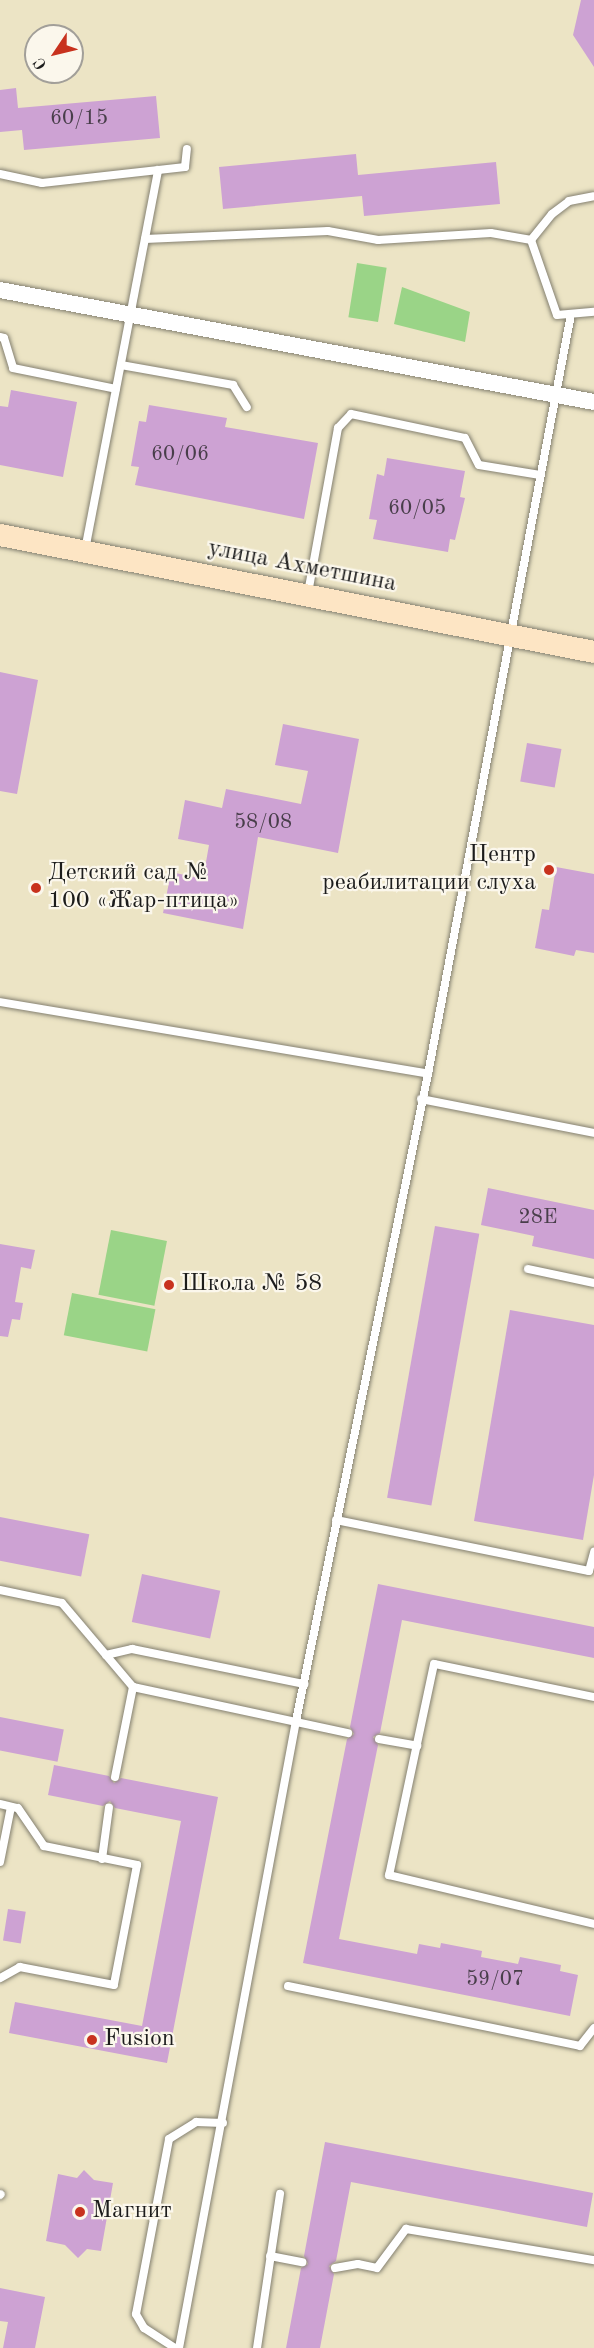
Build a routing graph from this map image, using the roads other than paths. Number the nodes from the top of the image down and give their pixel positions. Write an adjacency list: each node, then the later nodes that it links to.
1 (186, 149): 2 (lane)
2 (158, 170): 3 (lane); 5 (lane)
3 (0, 174)
4 (594, 196): 6 (lane)
5 (145, 239): 6 (lane); 10 (lane)
6 (531, 240): 9 (lane)
7 (0, 290): 10 (street)
8 (594, 312): 9 (lane)
9 (571, 314): 14 (lane)
10 (130, 315): 12 (lane); 14 (street)
11 (0, 337): 13 (lane)
12 (121, 365): 13 (lane); 16 (lane)
13 (116, 388): 19 (lane)
14 (556, 394): 15 (street); 17 (lane)
15 (594, 402)
16 (247, 407)
17 (540, 475): 20 (lane); 21 (lane)
18 (0, 535): 19 (street, улица Ахметшина)
19 (85, 552): 20 (street, улица Ахметшина)
20 (308, 596): 21 (street, улица Ахметшина)
21 (510, 636): 22 (street, улица Ахметшина); 24 (lane)
22 (594, 652)
23 (0, 1002): 24 (lane)
24 (428, 1074): 25 (lane)
25 (421, 1100): 26 (lane); 29 (lane)
26 (594, 1133)
27 (528, 1269): 28 (lane)
28 (594, 1283)
29 (336, 1520): 30 (lane); 33 (lane)
30 (594, 1552)
31 (0, 1590): 32 (lane)
32 (106, 1655): 33 (lane); 34 (lane)
33 (304, 1684): 36 (lane)
34 (134, 1687): 36 (lane); 40 (lane)
35 (594, 1697): 39 (lane)
36 (296, 1721): 37 (lane); 51 (lane)
37 (348, 1733)
38 (379, 1739): 39 (lane)
39 (417, 1746): 47 (lane)
40 (115, 1777)
41 (0, 1804): 42 (lane)
42 (11, 1807): 44 (lane); 45 (lane)
43 (109, 1807): 45 (lane)
44 (1, 1848): 46 (lane)
45 (102, 1859): 48 (lane)
46 (0, 1862)
47 (594, 1924)
48 (0, 1978)
49 (288, 1986): 50 (lane)
50 (594, 2028)
51 (223, 2123): 57 (lane); 57 (lane)
52 (280, 2194): 53 (lane)
53 (270, 2256): 55 (lane); 58 (lane)
54 (594, 2260): 56 (lane)
55 (302, 2262)
56 (335, 2268)
57 (177, 2348)
58 (257, 2348)

